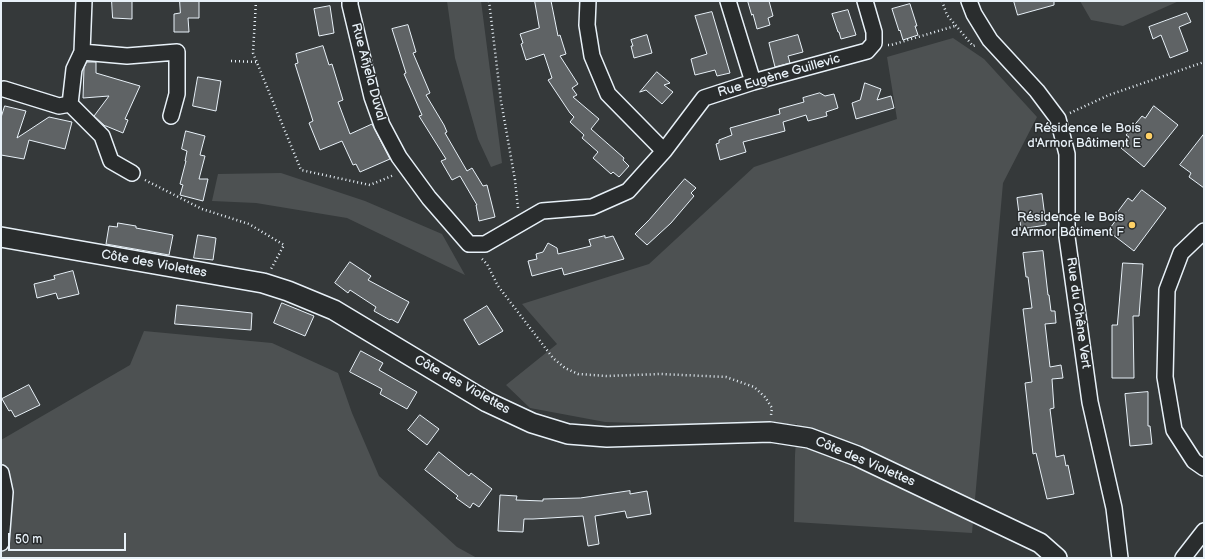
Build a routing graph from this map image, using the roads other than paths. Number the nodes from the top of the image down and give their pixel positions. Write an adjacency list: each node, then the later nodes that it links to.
1 (84, 1): 7 (street)
2 (350, 1): 16 (street, Rue Añjela Duval)
3 (588, 1): 12 (street)
4 (728, 1): 8 (street)
5 (865, 1): 8 (street, Rue Eugène Guillevic)
6 (969, 1): 22 (street, Rue du Chêne Vert)
7 (82, 52): 10 (street); 11 (street)
8 (753, 82): 12 (street, Rue Eugène Guillevic)
9 (4, 89): 10 (street)
10 (70, 104): 13 (street)
11 (171, 116)
12 (664, 151): 16 (street, Rue Eugène Guillevic)
13 (132, 173)
14 (1204, 231): 17 (street)
15 (1, 237): 21 (street, Côte des Violettes)
16 (485, 244)
17 (1204, 468)
18 (1, 473): 20 (street)
19 (1204, 531): 23 (street)
20 (1, 543)
21 (1057, 558)
22 (1120, 558)
23 (1183, 558)

